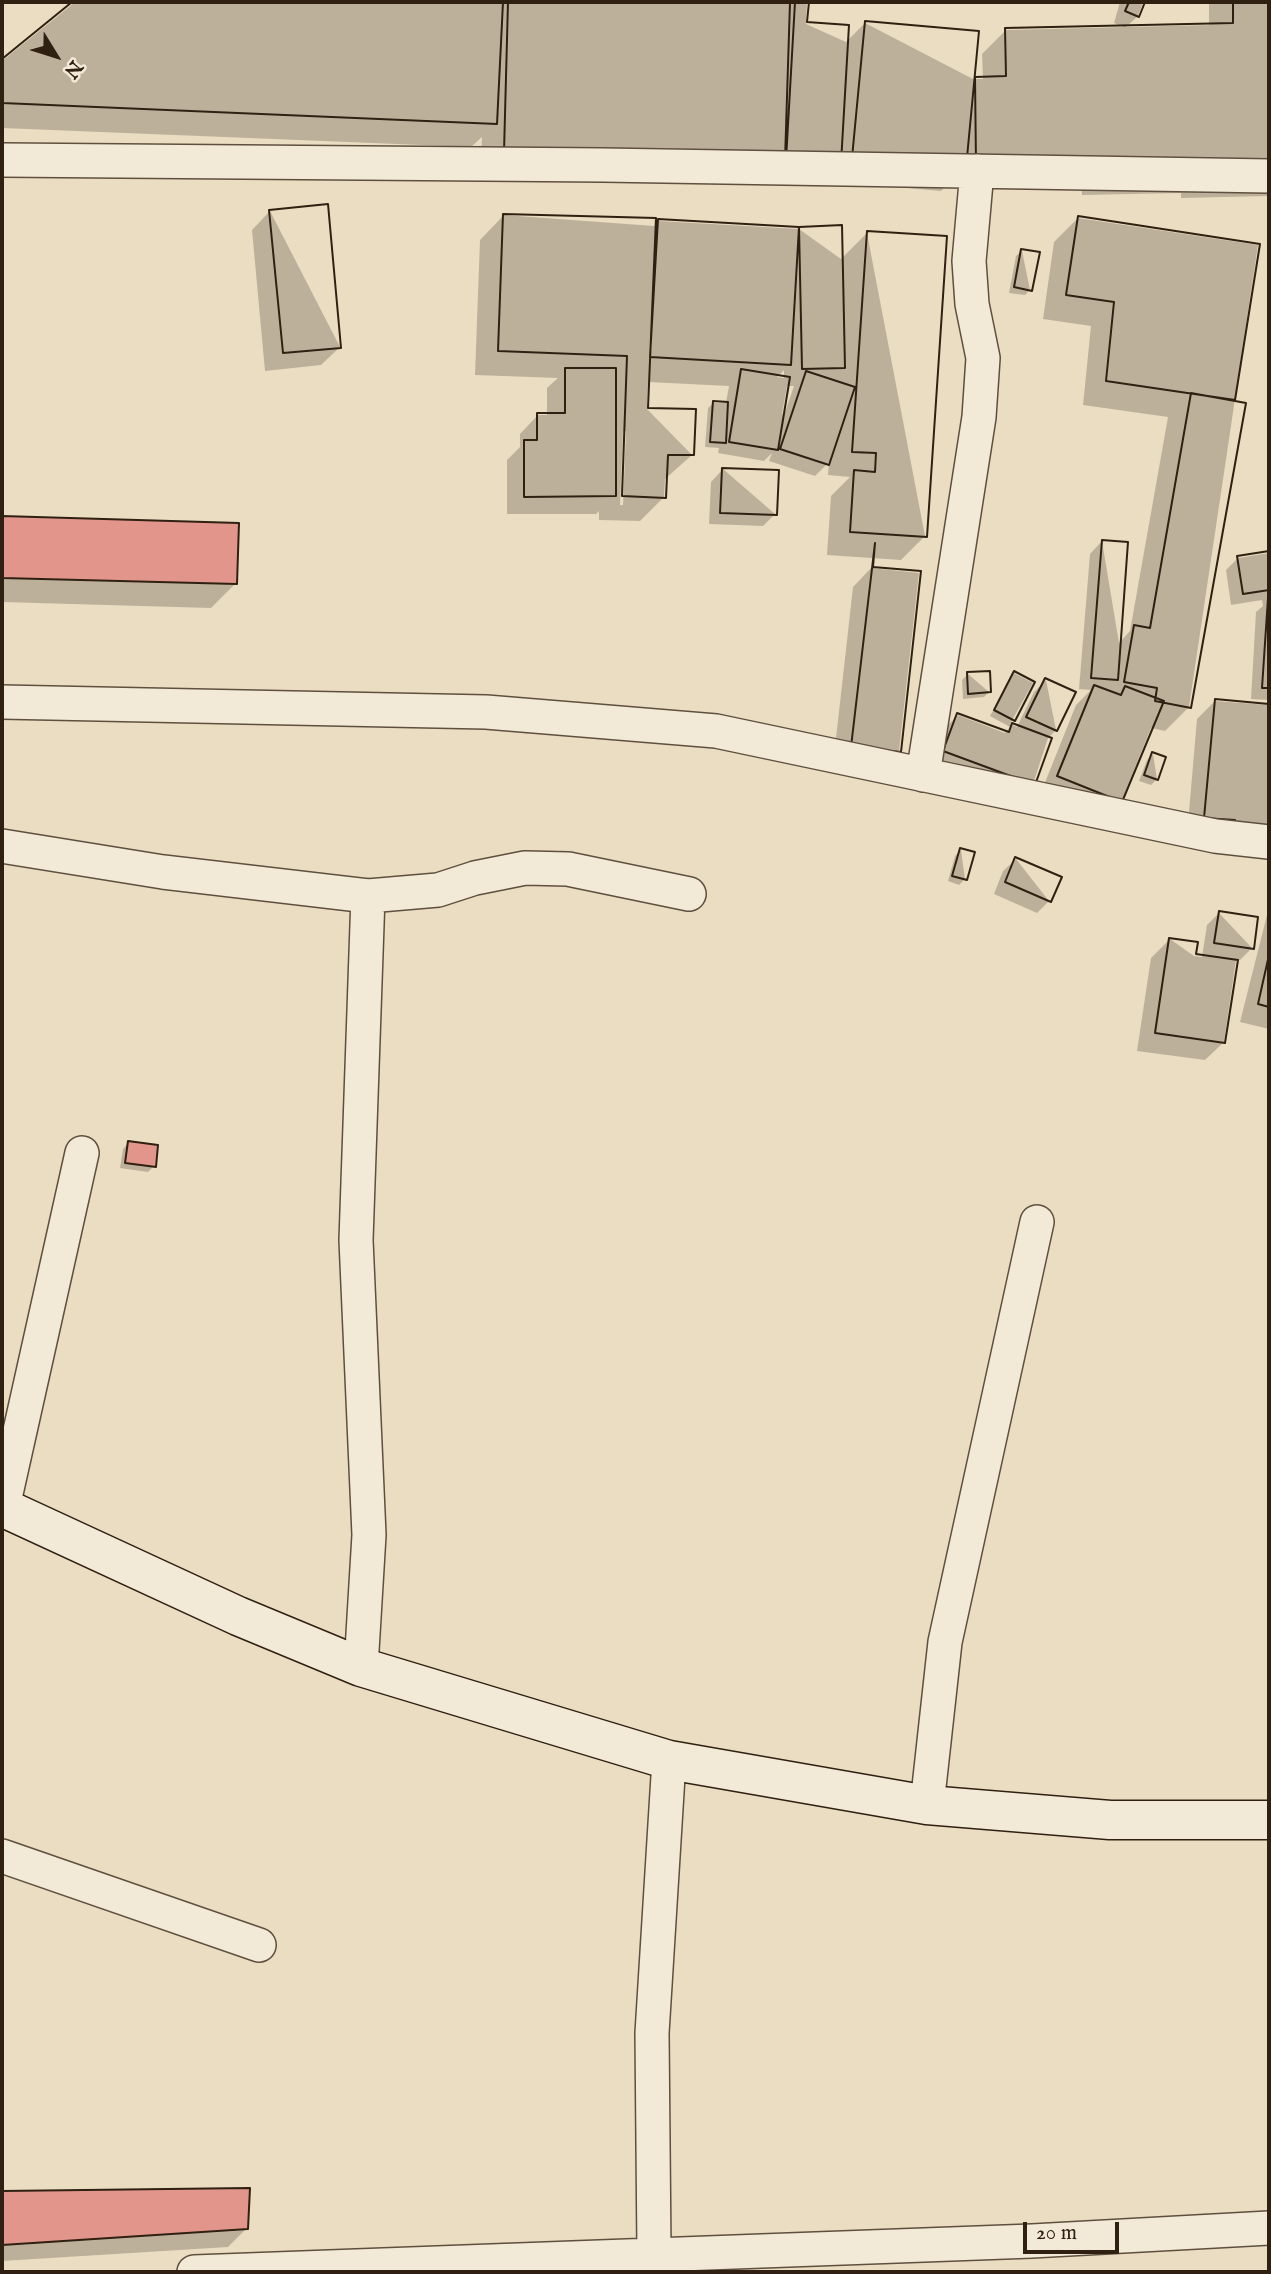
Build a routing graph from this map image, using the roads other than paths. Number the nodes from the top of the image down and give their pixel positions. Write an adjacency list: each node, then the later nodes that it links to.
1 (2, 160): 2 (street)
2 (977, 171): 3 (street); 5 (street)
3 (1269, 176)
4 (2, 702): 5 (street)
5 (923, 775): 6 (street)
6 (1269, 842)
7 (2, 846): 9 (street)
8 (689, 894): 9 (street)
9 (368, 896): 13 (street)
10 (82, 1153): 12 (street)
11 (1037, 1222): 15 (street)
12 (2, 1507): 13 (main road)
13 (361, 1667): 14 (main road)
14 (669, 1760): 15 (main road); 20 (street)
15 (927, 1805): 16 (main road)
16 (1269, 1819)
17 (2, 1856): 18 (street)
18 (258, 1945)
19 (1269, 2228): 20 (street)
20 (654, 2253): 21 (street)
21 (194, 2272)

